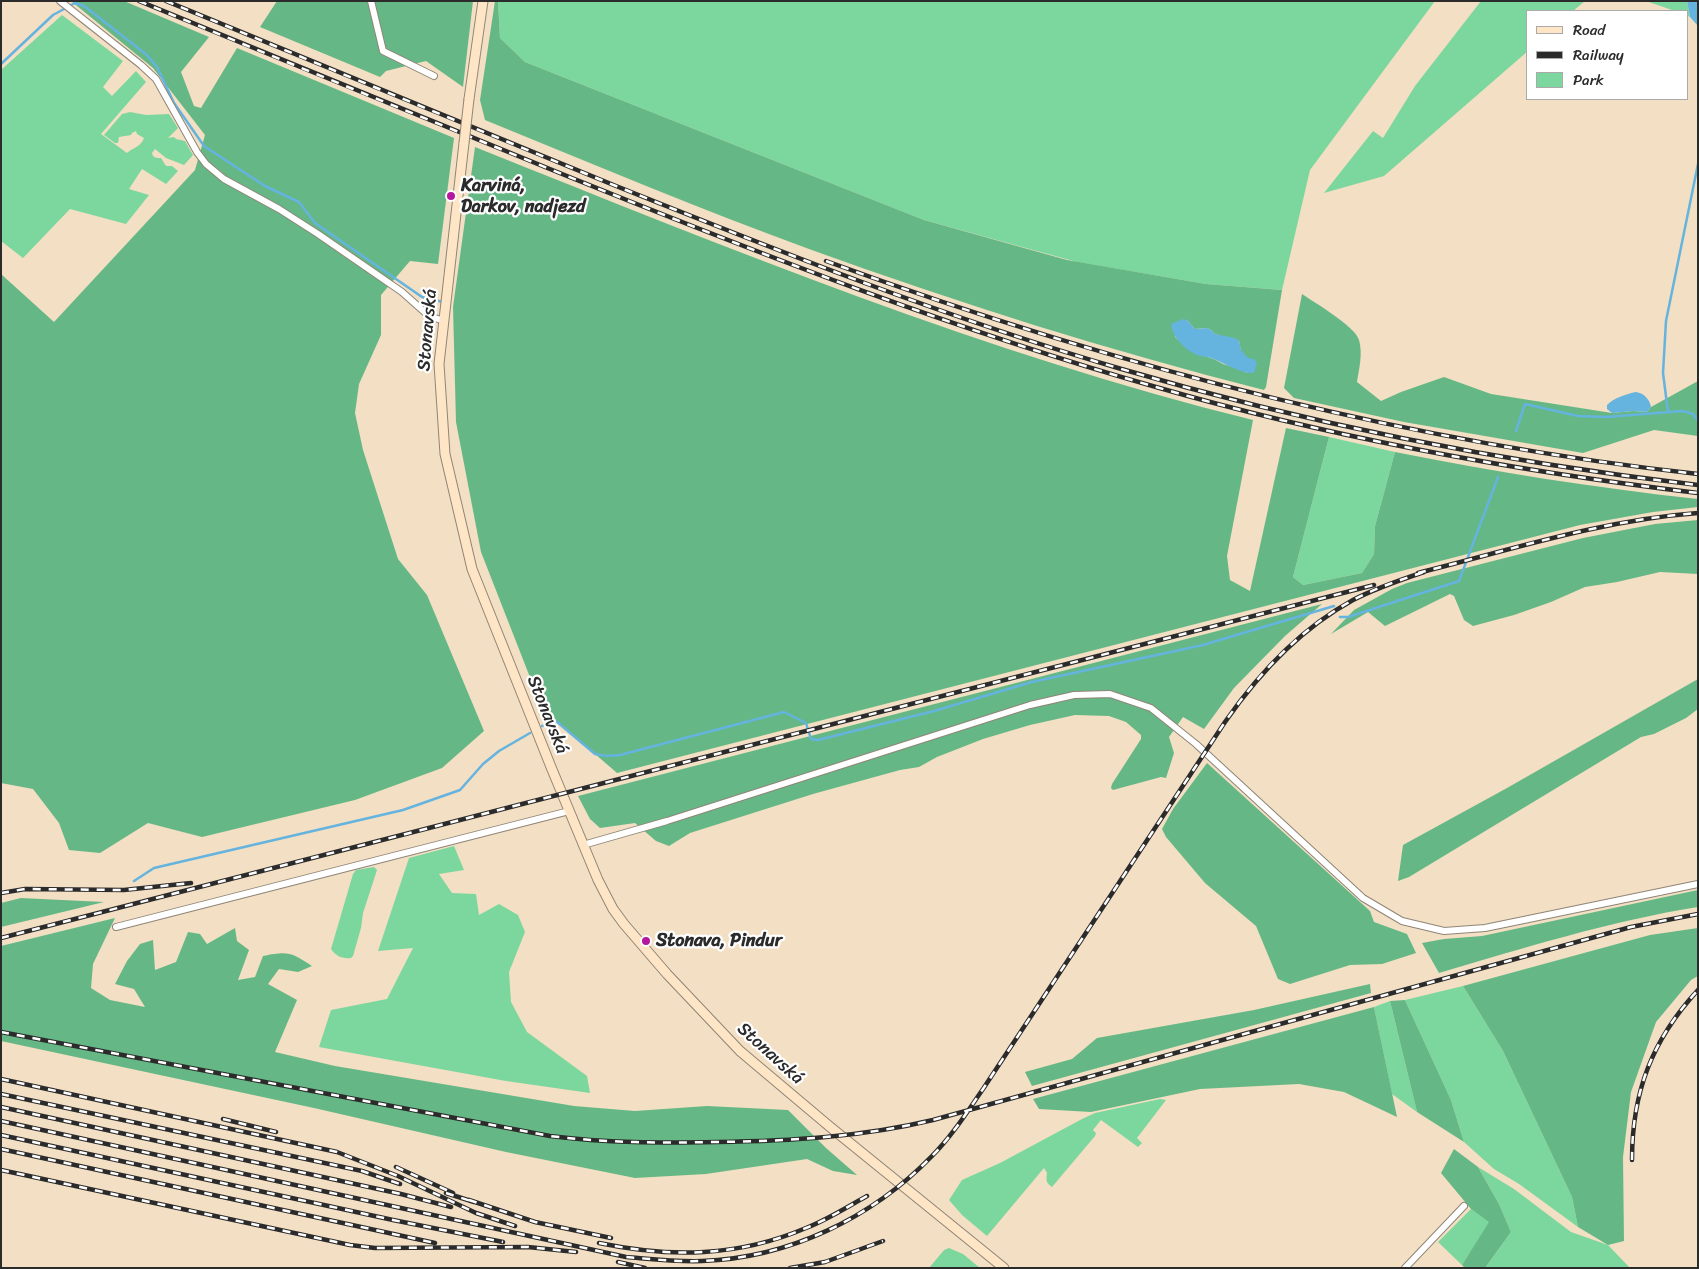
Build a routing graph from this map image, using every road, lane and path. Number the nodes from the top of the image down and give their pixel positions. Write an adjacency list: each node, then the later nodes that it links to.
1 (60, 1): 5 (street)
2 (370, 1): 4 (street)
3 (483, 1): 5 (street, Stonavská, bridge)
4 (434, 76)
5 (444, 321): 6 (street, Stonavská)
6 (569, 811): 7 (street, Stonavská); 9 (street)
7 (583, 845): 8 (street); 11 (street, Stonavská)
8 (1698, 884)
9 (116, 927)
10 (1464, 1206): 12 (street)
11 (1004, 1268)
12 (1405, 1268)

